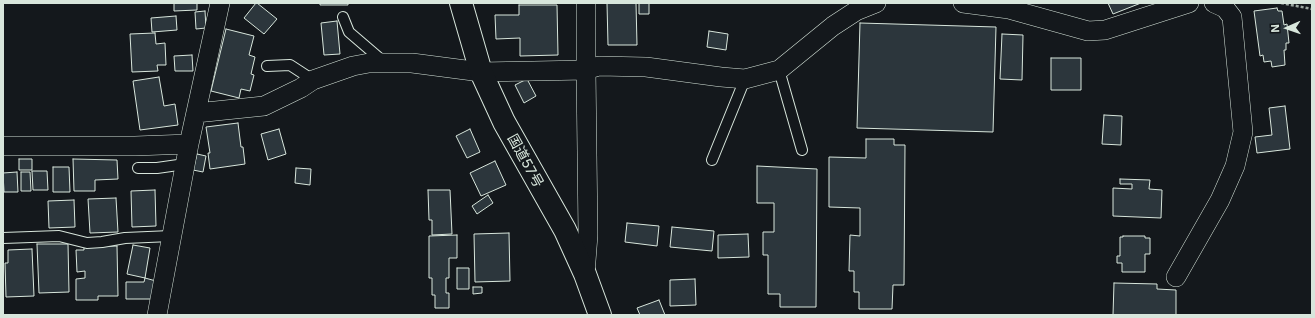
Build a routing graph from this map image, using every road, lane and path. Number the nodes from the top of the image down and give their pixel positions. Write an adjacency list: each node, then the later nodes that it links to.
1 (220, 3): 18 (street)
2 (461, 3): 15 (highway, 国道57号)
3 (586, 3): 13 (street)
4 (876, 3): 14 (street)
5 (963, 3): 6 (street)
6 (1189, 3)
7 (1214, 3): 28 (street)
8 (1281, 3): 9 (path)
9 (1312, 9)
10 (343, 17): 11 (lane)
11 (385, 63): 15 (street); 17 (street)
12 (268, 66): 17 (lane)
13 (586, 70): 15 (street); 16 (street); 27 (street)
14 (779, 70): 16 (street); 21 (lane)
15 (481, 72): 27 (highway, 国道57号)
16 (745, 79): 22 (lane)
17 (313, 80): 18 (street)
18 (196, 113): 19 (street)
19 (189, 144): 20 (street); 23 (street)
20 (3, 146)
21 (802, 150)
22 (712, 160)
23 (185, 164): 24 (lane); 25 (street)
24 (138, 168)
25 (171, 236): 26 (lane); 29 (street)
26 (3, 238)
27 (585, 274): 30 (highway, 国道57号)
28 (1176, 277)
29 (157, 315)
30 (600, 315)

